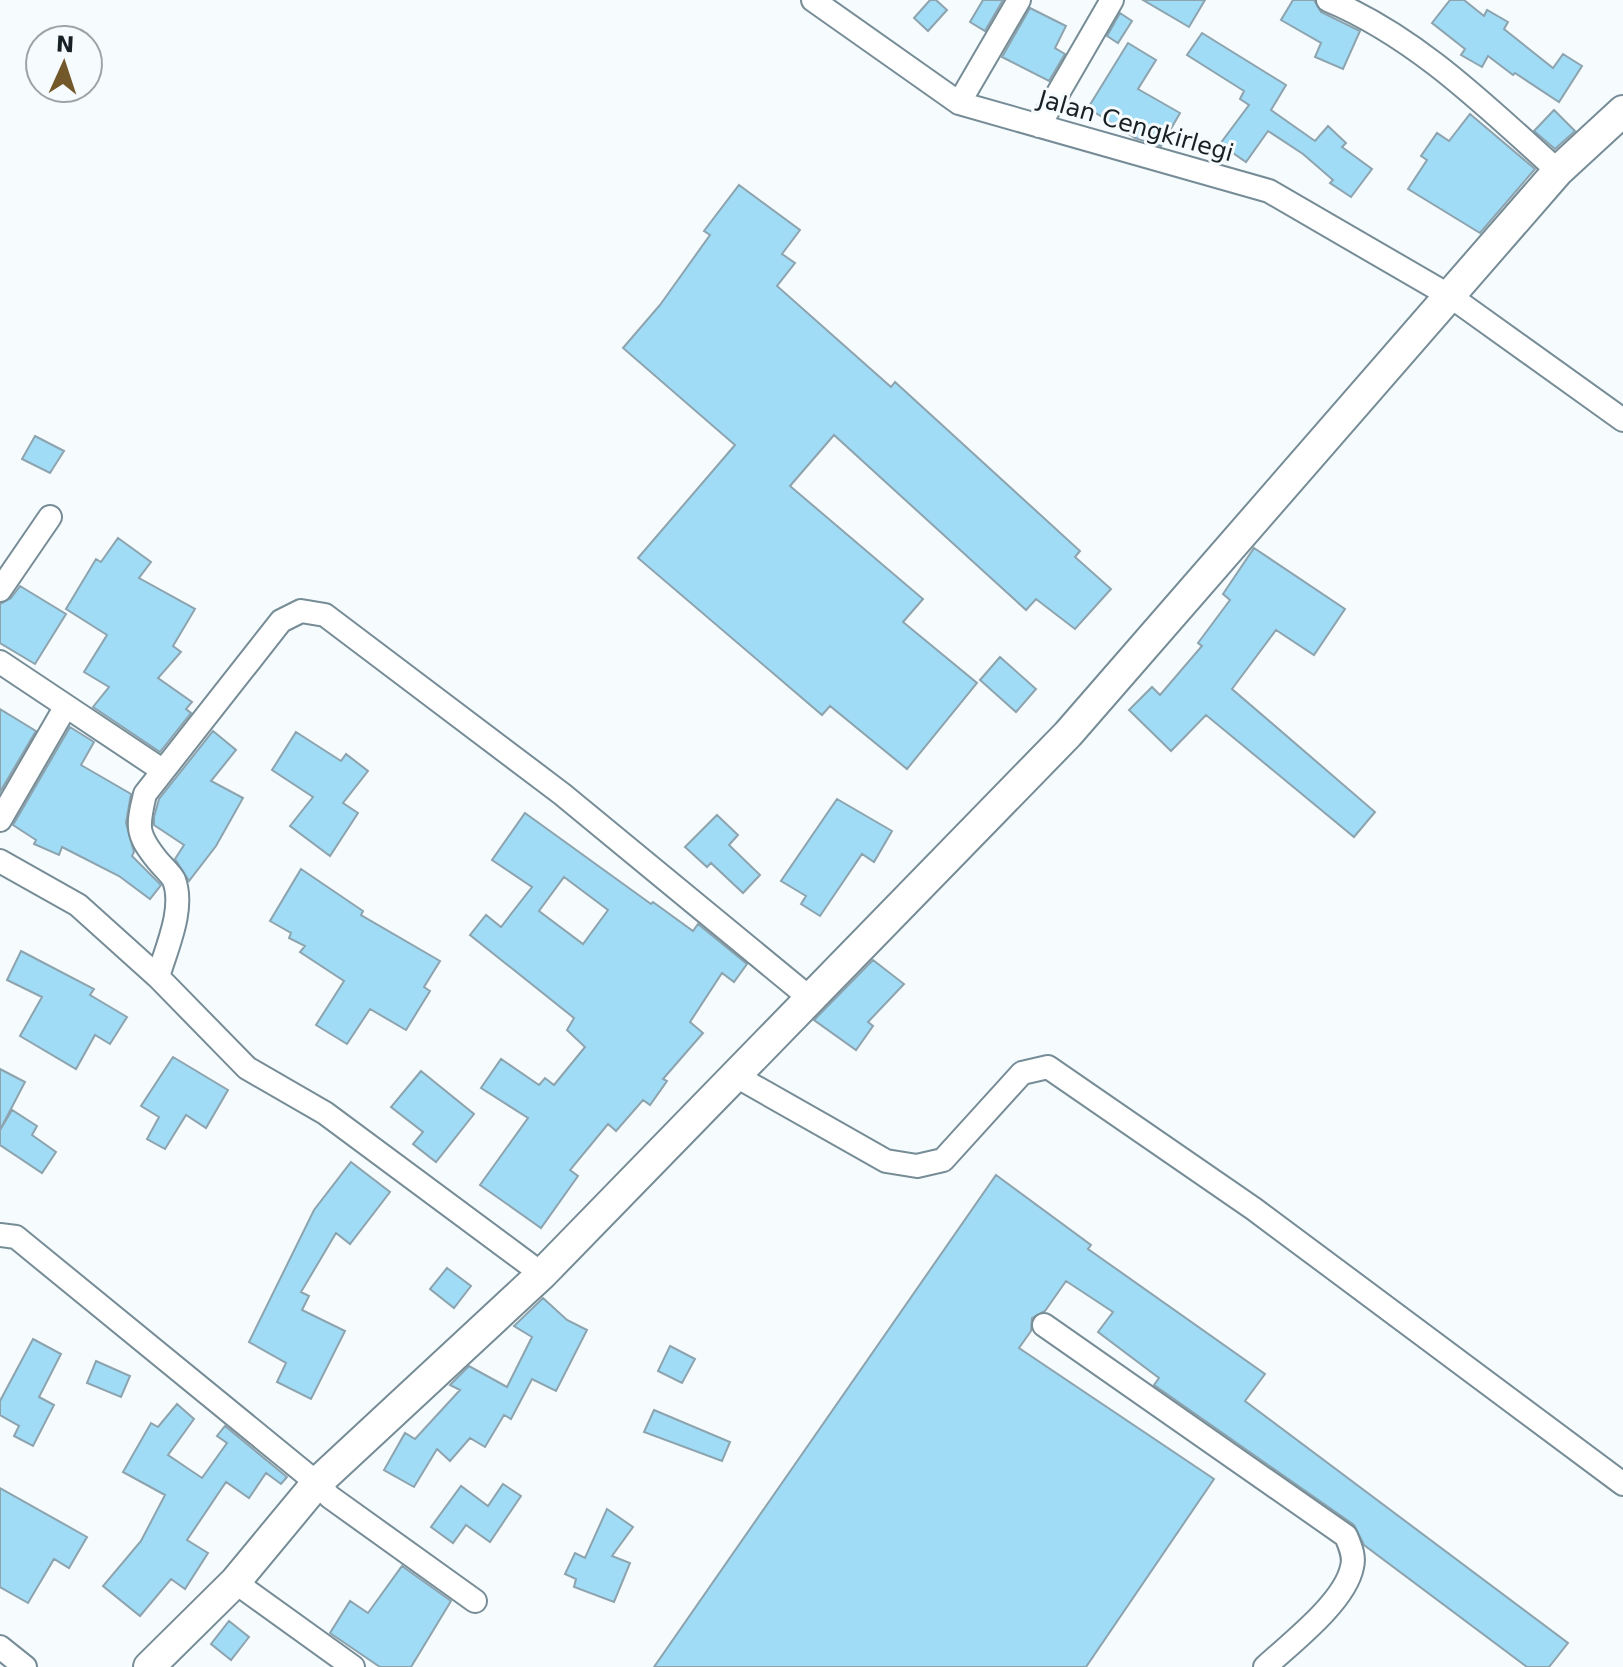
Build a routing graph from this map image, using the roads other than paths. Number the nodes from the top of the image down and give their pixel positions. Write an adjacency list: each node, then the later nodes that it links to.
1 (813, 0): 5 (street, Jalan Cengkirlegi)
2 (1019, 0): 5 (street)
3 (1112, 0): 7 (street)
4 (1328, 0): 8 (street)
5 (959, 103): 7 (street, Jalan Cengkirlegi)
6 (1623, 111): 8 (street)
7 (1039, 126): 9 (street, Jalan Cengkirlegi)
8 (1558, 171): 9 (street)
9 (1450, 296): 10 (street, Jalan Cengkirlegi); 19 (street)
10 (1623, 420)
11 (50, 517): 12 (street)
12 (0, 590)
13 (0, 662): 14 (street)
14 (66, 706): 15 (street); 16 (street)
15 (162, 770): 18 (street); 19 (street)
16 (0, 820)
17 (0, 861): 18 (street)
18 (158, 977): 22 (street)
19 (811, 999): 20 (street)
20 (736, 1076): 22 (street); 25 (street)
21 (0, 1235): 24 (street)
22 (542, 1274): 24 (street)
23 (1044, 1325): 32 (street)
24 (317, 1483): 26 (street); 27 (street)
25 (1623, 1484)
26 (235, 1582): 30 (street); 31 (street)
27 (475, 1601)
28 (0, 1647): 29 (street)
29 (25, 1667)
30 (149, 1667)
31 (353, 1667)
32 (1265, 1667)

